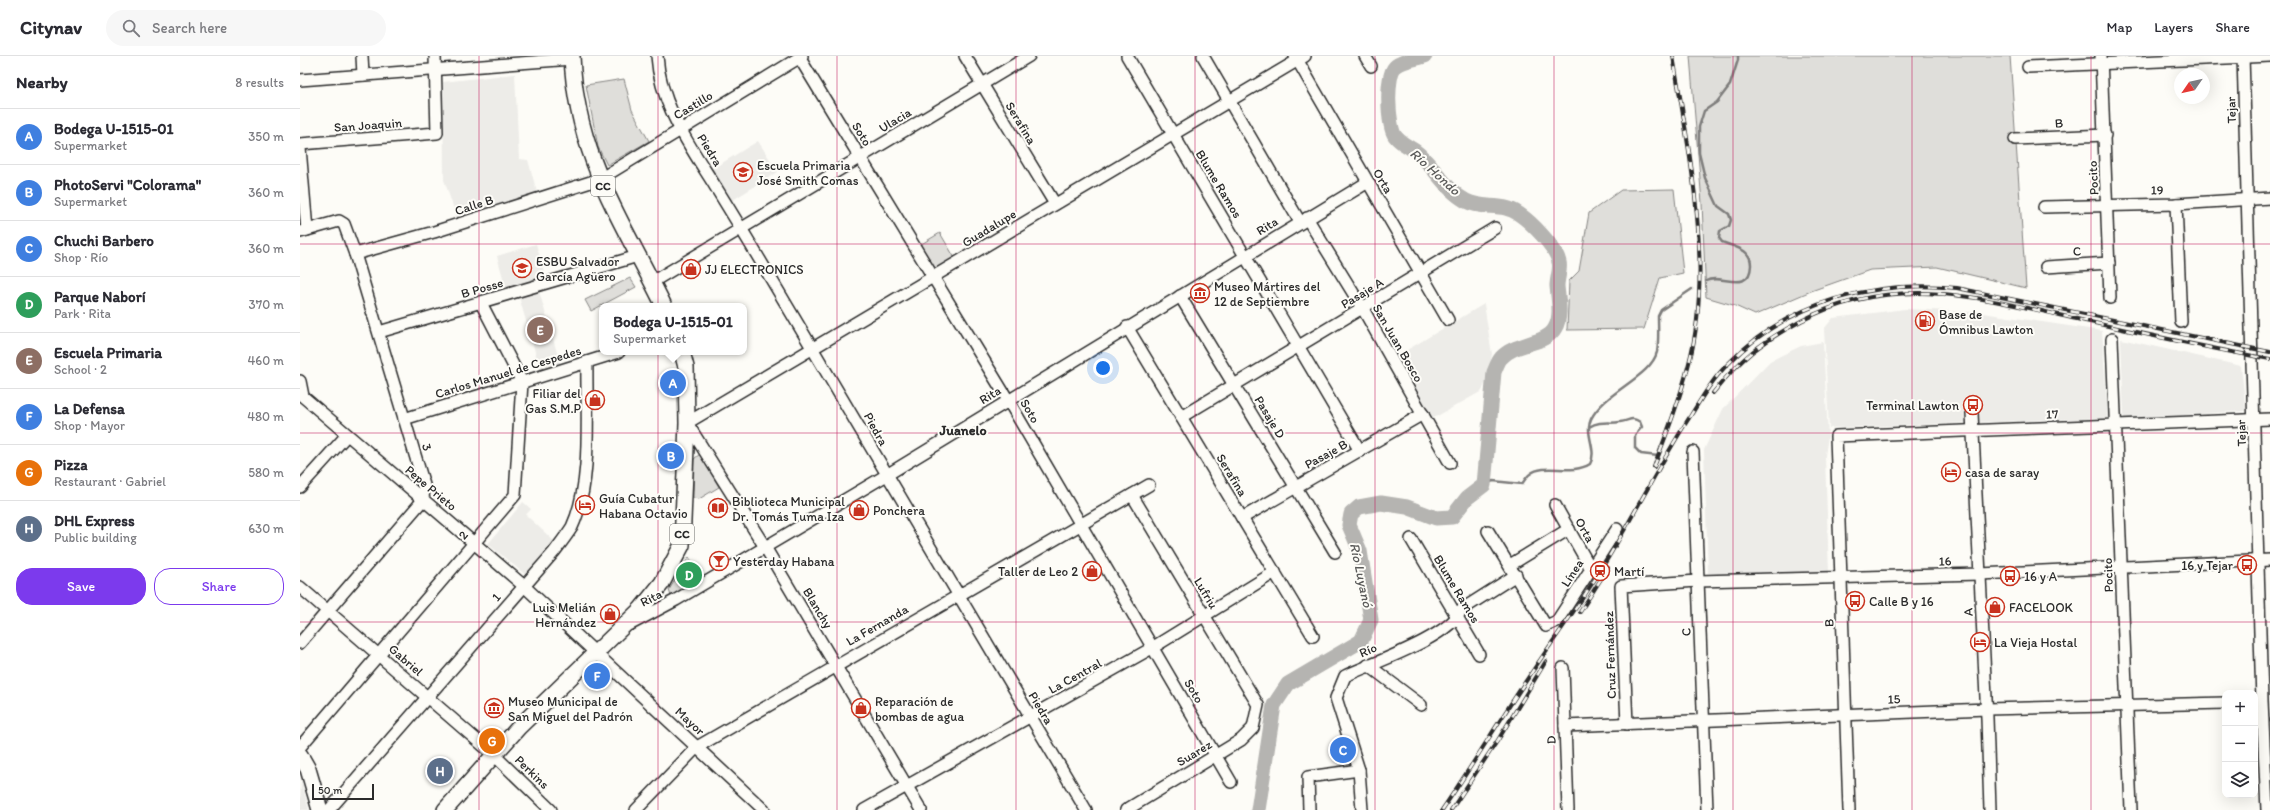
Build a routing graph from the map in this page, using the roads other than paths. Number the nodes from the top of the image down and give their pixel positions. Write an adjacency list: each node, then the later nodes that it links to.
1 (362, 56): 19 (street)
2 (435, 56): 18 (street)
3 (657, 56): 23 (street, Piedra)
4 (964, 56): 21 (street, Serafina)
5 (1029, 56): 21 (street, Ulacia)
6 (1127, 56): 24 (street, Blume Ramos)
7 (1203, 56): 22 (street, San Juan Bosco)
8 (1365, 56): 16 (street)
9 (2270, 56): 12 (street)
10 (801, 57): 23 (street, Castillo); 29 (street, Soto)
11 (1299, 57): 22 (street, Guadalupe); 31 (street, Orta)
12 (2243, 57): 15 (street); 33 (street, Tejar)
13 (572, 58): 14 (street); 30 (main road, CC)
14 (505, 60): 18 (street)
15 (2102, 60): 17 (street); 25 (street, Pocito)
16 (1371, 66)
17 (2028, 67)
18 (436, 70): 19 (street); 27 (street, San Joaquin)
19 (363, 75): 20 (street)
20 (300, 80)
21 (982, 85): 29 (street, Ulacia); 34 (street, Serafina)
22 (1229, 100): 24 (street, Guadalupe); 38 (street, San Juan Bosco)
23 (680, 129): 30 (street, Castillo); 39 (street, Piedra)
24 (1173, 134): 34 (street, Guadalupe); 44 (street, Blume Ramos)
25 (2105, 135): 26 (street, B); 36 (street, Pocito)
26 (2015, 139)
27 (300, 144)
28 (300, 148): 41 (street)
29 (860, 157): 39 (street, Ulacia); 48 (street, Soto)
30 (600, 179): 42 (street, Calle B); 43 (main road, CC)
31 (1368, 182): 38 (street, Rita); 47 (street, Orta)
32 (2270, 198): 33 (street, 19)
33 (2249, 199): 35 (street, 19); 74 (street, Tejar)
34 (1055, 204): 48 (street, Guadalupe)
35 (2176, 204): 36 (street, 19); 56 (street)
36 (2108, 205): 37 (street, 19); 45 (street, Pocito)
37 (2044, 207)
38 (1304, 220): 44 (street, Rita); 54 (street, San Juan Bosco)
39 (741, 228): 49 (street, Ulacia); 61 (street, Piedra)
40 (1495, 228): 47 (street, Pasaje A)
41 (303, 231): 42 (street, 3)
42 (355, 254): 58 (street, 3)
43 (638, 256): 49 (main road, CC); 52 (street, B Posse)
44 (1246, 256): 50 (street, Rita); 60 (street, Blume Ramos)
45 (2109, 263): 46 (street, C); 51 (street, Pocito)
46 (2046, 267)
47 (1421, 272): 54 (street, Pasaje A); 55 (street, Orta)
48 (934, 278): 61 (street, Guadalupe); 69 (street, Soto)
49 (652, 282): 53 (main road, CC)
50 (1180, 296): 57 (street, Rita); 67 (street, Pasaje D)
51 (2110, 298)
52 (481, 302): 58 (street, B Posse); 66 (street)
53 (662, 303)
54 (1363, 309): 60 (street, Pasaje A); 71 (street, San Juan Bosco)
55 (1448, 320)
56 (2181, 322)
57 (1127, 327): 69 (street, Rita); 72 (street, Serafina)
58 (379, 332): 73 (street, 3)
59 (2112, 339): 77 (street, Pocito)
60 (1299, 346): 67 (street, Pasaje A); 81 (street, Blume Ramos)
61 (812, 350): 76 (street, Guadalupe); 84 (street, Piedra)
62 (609, 355): 64 (street, Carlos Manuel de Cespedes)
63 (683, 355): 76 (main road, CC)
64 (587, 362): 66 (street, Carlos Manuel de Cespedes); 109 (street, 1)
65 (300, 381): 68 (street)
66 (522, 382): 73 (street, Carlos Manuel de Cespedes); 97 (street, 2)
67 (1234, 385): 72 (street, Pasaje A); 87 (street, Pasaje D)
68 (301, 395): 79 (street, Pepe Prieto)
69 (1008, 400): 84 (street, Rita); 92 (street, Soto)
70 (1972, 413): 78 (street, A)
71 (1423, 414): 81 (street, Pasaje B); 83 (street, San Juan Bosco)
72 (1181, 417): 91 (street, Serafina)
73 (404, 419): 89 (street, 3)
74 (2255, 419): 75 (street, 17); 77 (street, 17); 100 (street, Tejar)
75 (2270, 419)
76 (687, 423): 98 (street, Blanchy); 116 (main road, CC)
77 (2114, 426): 78 (street, 17); 102 (street, Pocito)
78 (1972, 431): 80 (street, 17); 105 (street, A)
79 (346, 435): 86 (street); 89 (street, Pepe Prieto)
80 (1836, 436): 107 (street, B)
81 (1360, 452): 87 (street, Pasaje B)
82 (1693, 452): 108 (street, C)
83 (1450, 463)
84 (885, 476): 98 (street, Rita); 112 (street, Piedra)
85 (1149, 485): 88 (street, La Fernanda)
86 (300, 487)
87 (1296, 487): 91 (street, Pasaje B); 99 (street, Pasaje D)
88 (1132, 495): 92 (street, La Fernanda); 114 (street, Lufriu)
89 (424, 500): 97 (street, Pepe Prieto); 113 (street)
90 (1555, 505): 93 (street, Orta)
91 (1242, 518): 104 (street, Serafina)
92 (1080, 524): 112 (street, La Fernanda); 119 (street, Soto)
93 (1569, 529): 101 (street); 103 (street, Orta)
94 (1617, 529): 103 (street, Línea)
95 (1488, 531): 101 (street)
96 (1411, 539): 115 (street, Blume Ramos)
97 (474, 543): 109 (street, Pepe Prieto); 122 (street, 2)
98 (766, 547): 116 (street, Rita); 123 (street, Blanchy)
99 (1335, 552)
100 (2264, 560): 102 (street, 16); 127 (street, Tejar)
101 (1510, 565): 106 (street)
102 (2122, 567): 105 (street, 16); 131 (street, Pocito)
103 (1591, 569): 106 (street, Línea)
104 (1275, 572): 114 (street, La Central); 117 (street, Serafina)
105 (1980, 574): 107 (street, 16); 132 (street, A)
106 (1516, 575): 115 (street, Río)
107 (1842, 579): 108 (street, 16); 133 (street, B)
108 (1698, 581): 110 (street, 16); 135 (street, C)
109 (524, 586): 120 (street, Pepe Prieto); 126 (street, 1)
110 (1621, 586): 136 (street, Cruz Fernández)
111 (300, 587): 113 (street, Gabriel)
112 (957, 595): 123 (street, La Fernanda); 134 (street, Piedra)
113 (327, 611): 118 (street); 122 (street, Gabriel)
114 (1203, 616): 119 (street, La Central); 129 (street, Lufriu)
115 (1458, 618): 121 (street, Blume Ramos); 124 (street, Río)
116 (625, 627): 120 (main road, CC)
117 (1313, 636)
118 (300, 643)
119 (1152, 648): 134 (street, La Central); 141 (street, Soto)
120 (596, 652): 138 (street, Mayor); 140 (main road, CC)
121 (1479, 654)
122 (379, 655): 126 (street, Gabriel); 139 (street, 2)
123 (836, 666): 138 (street, La Fernanda); 144 (street, Blanchy)
124 (1368, 666): 130 (street); 142 (street, Río)
125 (1563, 668): 137 (street, D)
126 (426, 697): 140 (street, Gabriel); 146 (street, 1)
127 (2262, 701): 162 (street, Tejar)
128 (2222, 703): 131 (street, 15)
129 (1258, 705): 141 (street, Suarez)
130 (1421, 705)
131 (2126, 707): 132 (street, 15); 161 (street, Pocito)
132 (1986, 709): 133 (street, 15); 160 (street, A)
133 (1844, 715): 135 (street, 15); 159 (street, B)
134 (1030, 717): 144 (street, La Central); 153 (street, Piedra)
135 (1705, 721): 136 (street, 15); 158 (street, C)
136 (1627, 724): 137 (street, 15)
137 (1564, 726): 157 (street, D)
138 (697, 747): 149 (street, La Fernanda); 150 (street, Mayor)
139 (300, 754): 145 (main road)
140 (494, 755): 147 (main road, CC); 148 (street, Perkins)
141 (1216, 756): 143 (street, Soto); 154 (street, Suarez)
142 (1360, 770): 155 (street); 156 (street, Río)
143 (1231, 782)
144 (907, 786): 151 (street, La Central); 152 (street, Blanchy)
145 (320, 810)
146 (329, 810)
147 (445, 810)
148 (551, 810)
149 (636, 810)
150 (764, 810)
151 (864, 810)
152 (921, 810)
153 (1086, 810)
154 (1126, 810)
155 (1310, 810)
156 (1362, 810)
157 (1568, 810)
158 (1707, 810)
159 (1849, 810)
160 (1990, 810)
161 (2131, 810)
162 (2267, 810)

